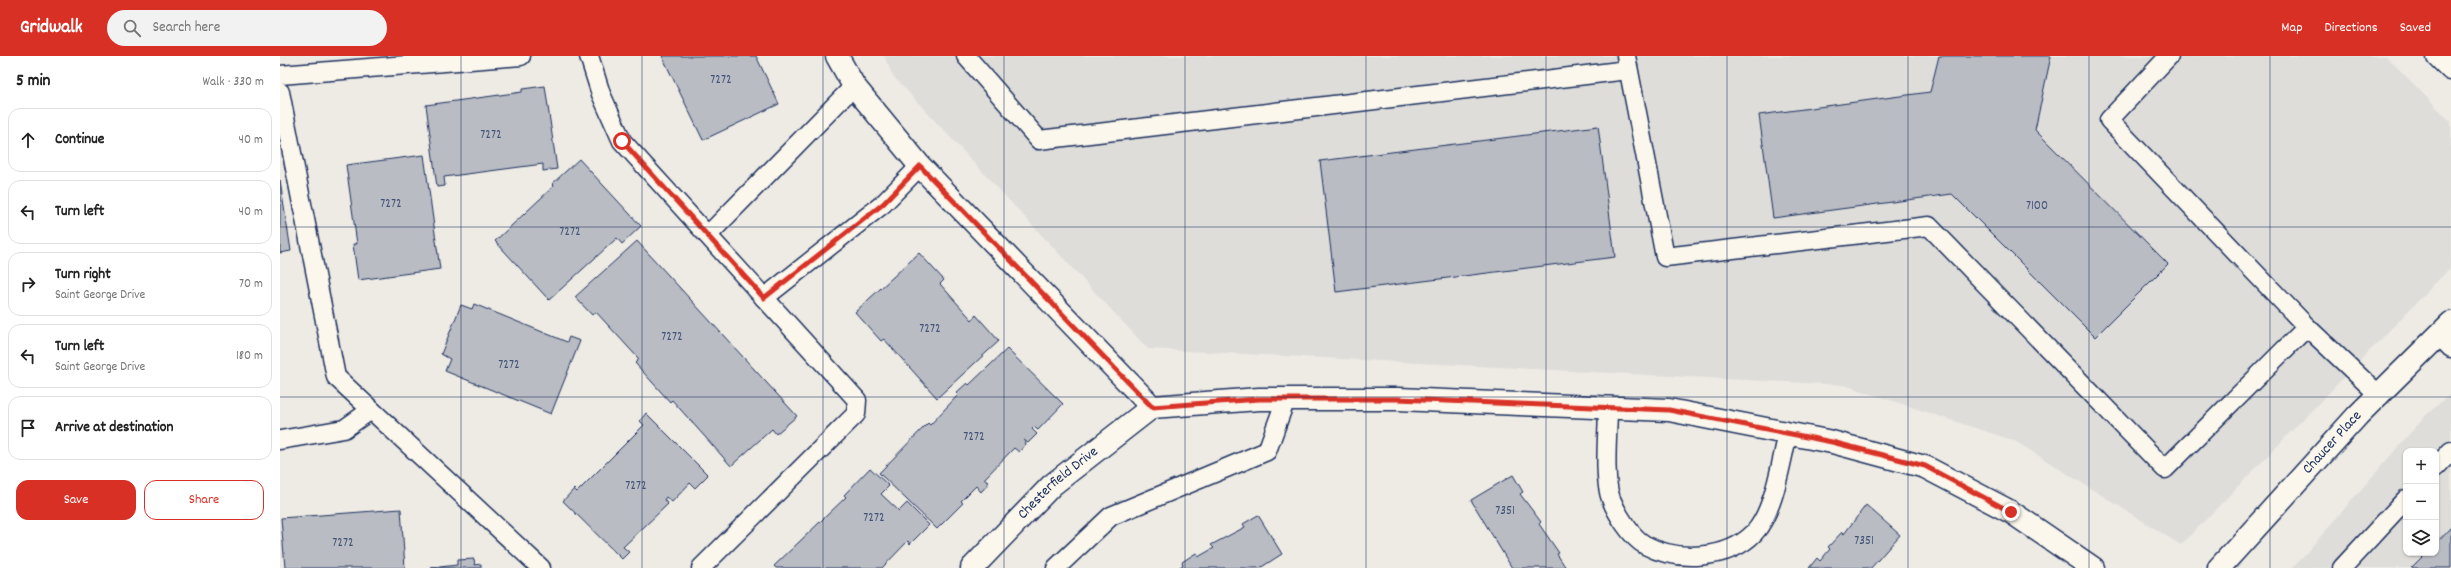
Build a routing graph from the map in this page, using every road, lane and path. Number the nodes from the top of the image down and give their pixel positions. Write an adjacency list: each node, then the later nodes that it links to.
1 (521, 56): 9 (lane)
2 (589, 56): 13 (lane)
3 (837, 56): 10 (street)
4 (966, 56): 7 (lane)
5 (2169, 56): 15 (lane)
6 (2438, 56): 8 (street)
7 (1627, 63): 15 (lane)
8 (2451, 69)
9 (280, 75)
10 (854, 86): 12 (street); 13 (lane)
11 (280, 92): 21 (lane)
12 (920, 166): 14 (lane); 19 (street)
13 (708, 236): 14 (lane)
14 (764, 298): 29 (lane)
15 (2306, 327): 17 (lane)
16 (2447, 336): 17 (street, Chaucer Place)
17 (2380, 396): 27 (street, Chaucer Place)
18 (1286, 399): 19 (street); 20 (street); 31 (lane)
19 (1152, 407): 30 (street, Chesterfield Drive)
20 (1608, 408): 22 (street); 22 (lane)
21 (371, 410): 23 (lane); 28 (lane)
22 (1788, 434): 32 (street)
23 (280, 440)
24 (2451, 450): 25 (lane)
25 (2439, 464)
26 (2403, 502): 33 (lane)
27 (2228, 565)
28 (541, 568)
29 (701, 568)
30 (972, 568)
31 (1056, 568)
32 (2093, 568)
33 (2342, 568)

